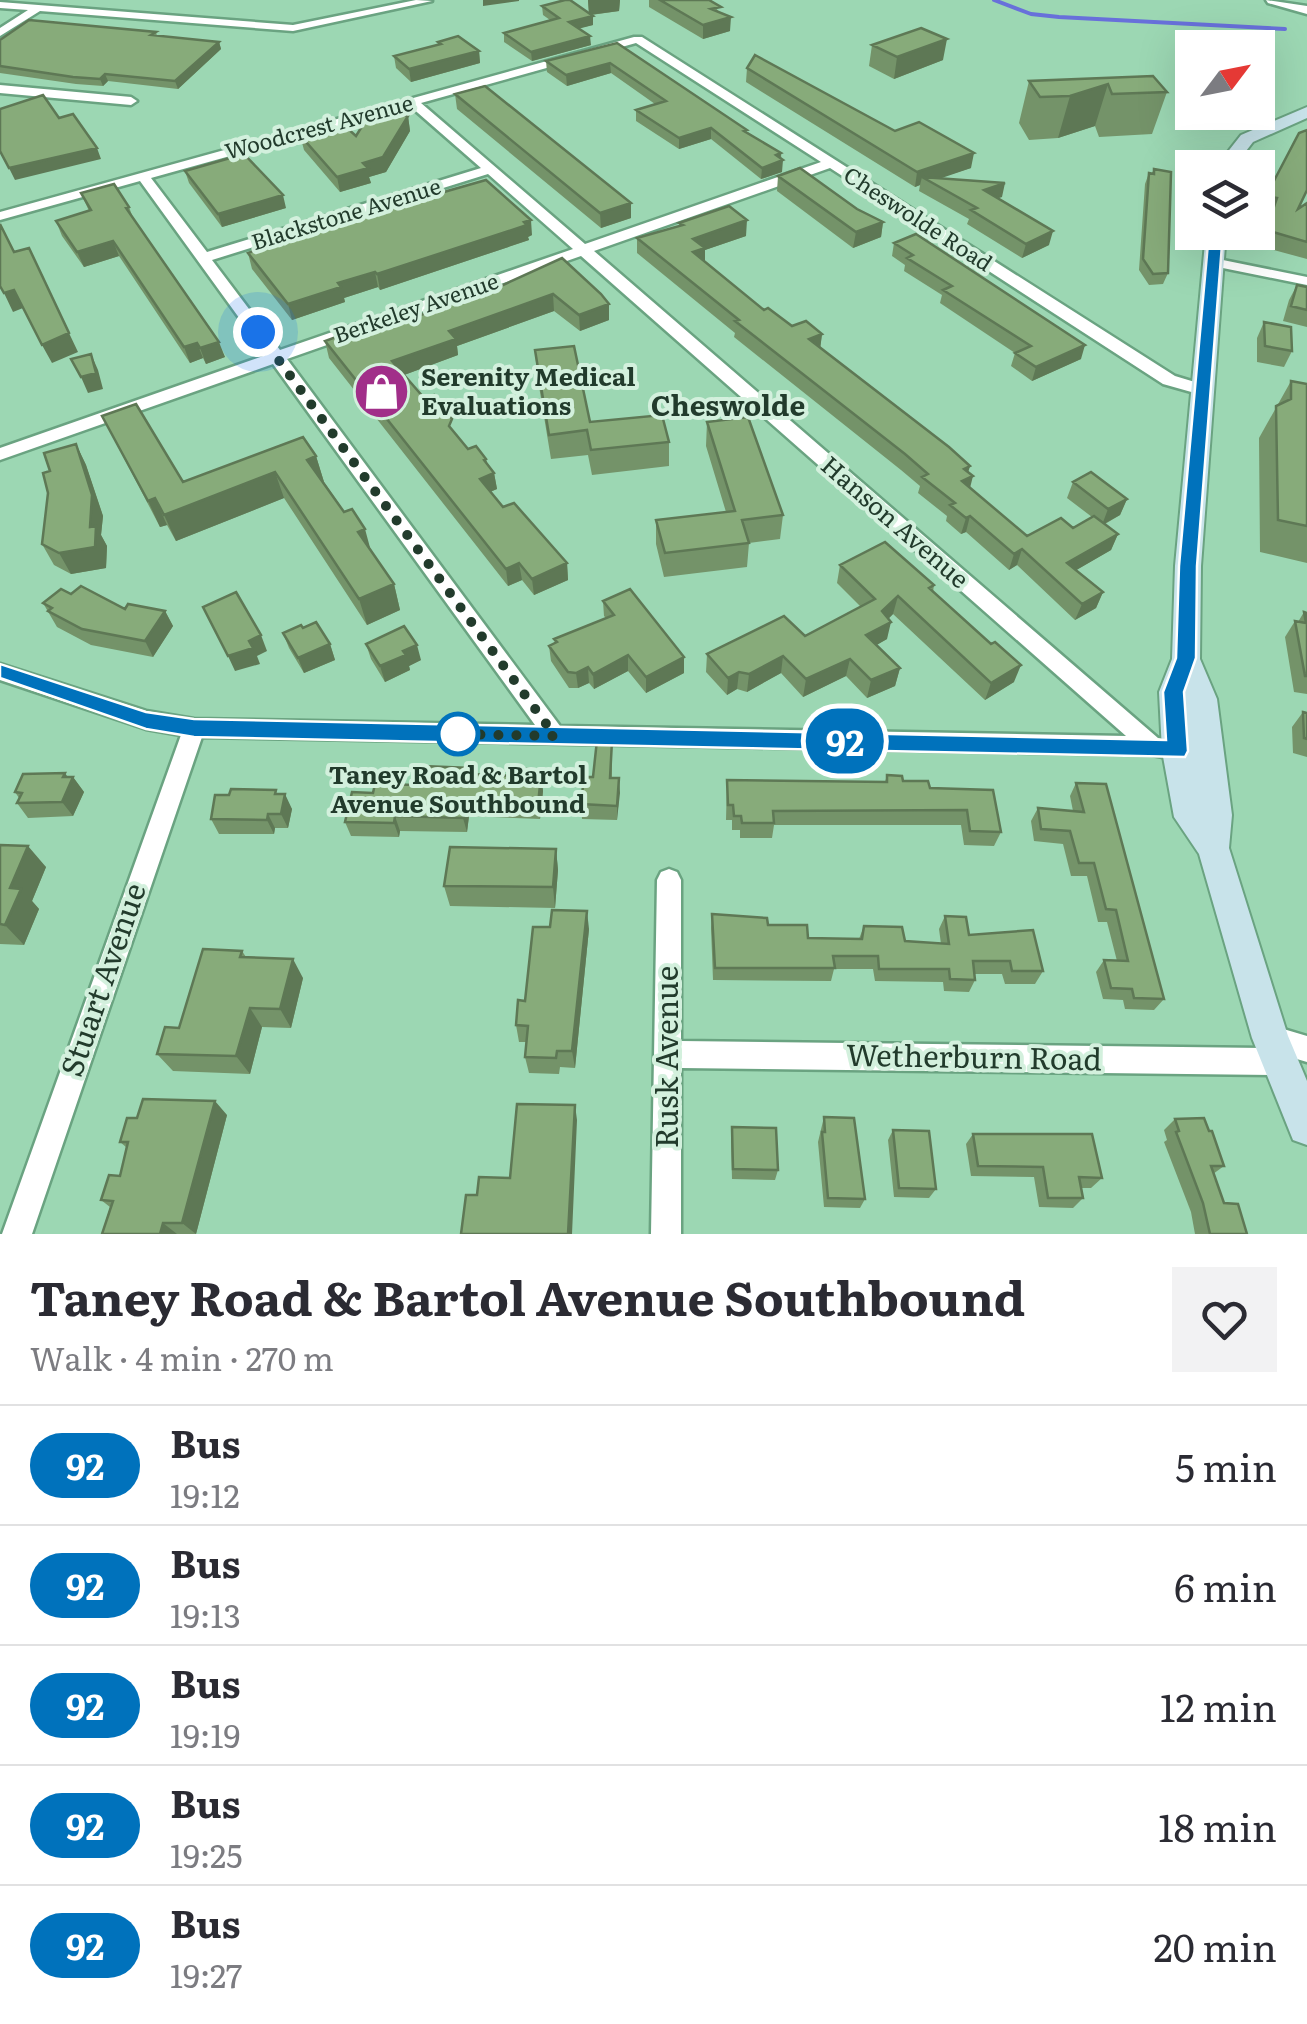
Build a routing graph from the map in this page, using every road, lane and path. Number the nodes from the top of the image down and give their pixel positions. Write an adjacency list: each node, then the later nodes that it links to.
1 (1273, 0): 5 (street)
2 (427, 1): 4 (street)
3 (0, 5): 4 (street)
4 (36, 10): 6 (street)
5 (1307, 10)
6 (0, 33)
7 (638, 39): 10 (street, Woodcrest Avenue); 13 (street, Cheswolde Road)
8 (0, 89): 9 (street)
9 (131, 101)
10 (412, 102): 14 (street, Hanson Avenue); 15 (street, Woodcrest Avenue)
11 (1307, 112): 12 (main road)
12 (1232, 150)
13 (832, 162): 17 (street, Berkeley Avenue); 23 (street, Cheswolde Road)
14 (490, 169): 17 (street, Hanson Avenue); 19 (street, Blackstone Avenue)
15 (143, 176): 16 (street, Woodcrest Avenue); 19 (street)
16 (0, 216)
17 (582, 250): 22 (street, Berkeley Avenue); 28 (street, Hanson Avenue)
18 (1214, 250): 20 (main road)
19 (203, 258): 22 (street)
20 (1213, 262): 21 (street); 23 (main road)
21 (1307, 280)
22 (276, 357): 24 (street, Berkeley Avenue); 27 (street)
23 (1202, 390): 28 (main road)
24 (0, 454)
25 (0, 672): 26 (street)
26 (194, 728): 27 (street); 33 (street, Stuart Avenue)
27 (555, 736): 28 (street)
28 (1178, 751): 30 (main road)
29 (670, 880): 31 (street, Rusk Avenue)
30 (1285, 1050): 31 (street, Wetherburn Road); 32 (main road)
31 (669, 1054): 34 (street, Rusk Avenue)
32 (1307, 1126)
33 (17, 1234)
34 (666, 1234)

